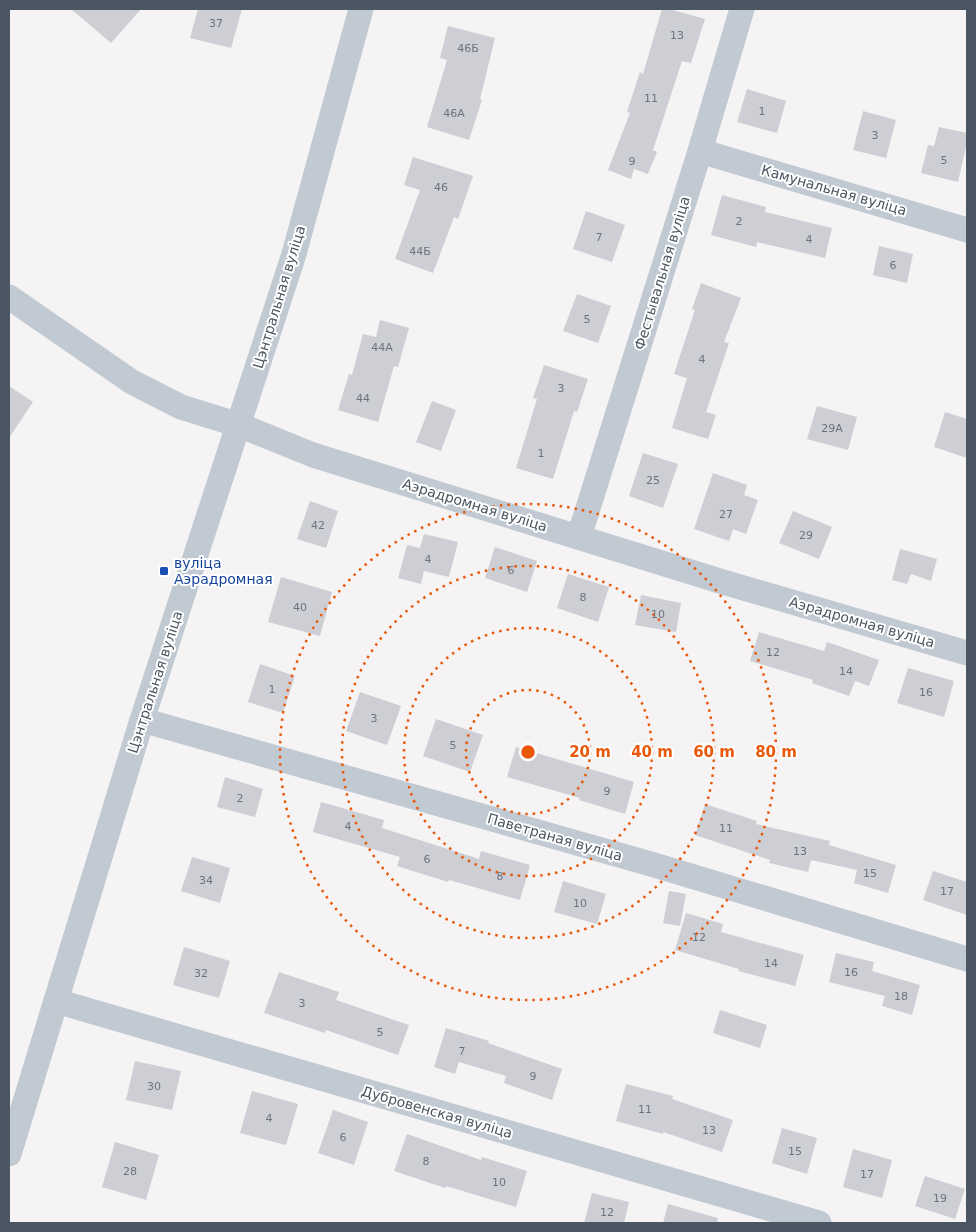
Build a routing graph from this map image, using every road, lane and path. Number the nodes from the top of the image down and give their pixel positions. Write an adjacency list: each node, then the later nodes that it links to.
1 (361, 9): 6 (street, Цэнтральная вуліца)
2 (742, 9): 3 (street, Фестывальная вуліца)
3 (700, 151): 4 (street, Камунальная вуліца); 7 (street, Фестывальная вуліца)
4 (967, 230)
5 (9, 297): 6 (street, Аэрадромная вуліца)
6 (238, 425): 7 (street, Аэрадромная вуліца); 9 (street, Цэнтральная вуліца)
7 (580, 537): 8 (street, Аэрадромная вуліца)
8 (967, 653)
9 (142, 720): 10 (street, Паветраная вуліца); 11 (street, Цэнтральная вуліца)
10 (967, 959)
11 (56, 1001): 12 (street, Цэнтральная вуліца); 13 (street, Дубровенская вуліца)
12 (9, 1154)
13 (819, 1223)

